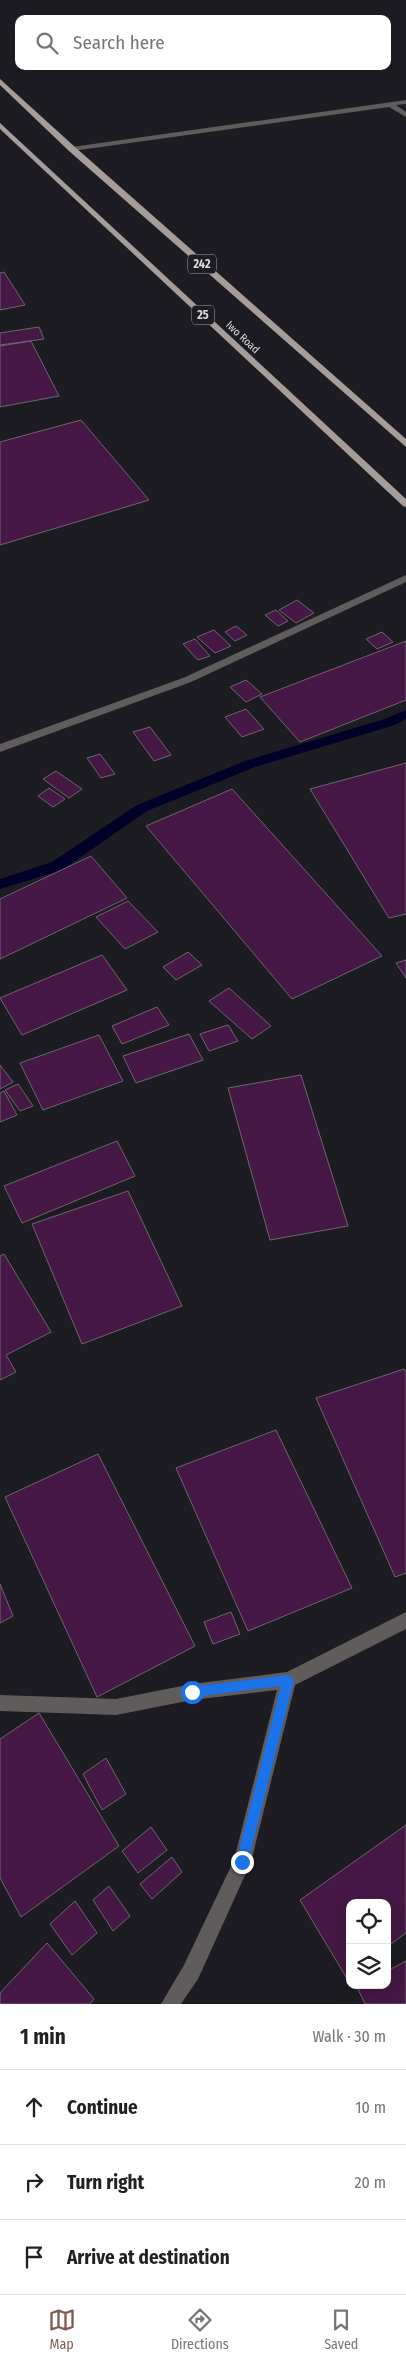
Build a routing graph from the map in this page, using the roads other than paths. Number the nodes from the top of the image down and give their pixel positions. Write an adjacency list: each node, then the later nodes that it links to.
1 (0, 81): 6 (main road, 242)
2 (406, 102): 3 (street)
3 (391, 105): 4 (street); 6 (street)
4 (406, 115)
5 (0, 125): 8 (main road, Iwo Road / 25)
6 (72, 149): 7 (main road, 242)
7 (406, 444)
8 (406, 504)
9 (406, 578): 10 (street)
10 (0, 748)
11 (406, 1620): 12 (street)
12 (288, 1680): 13 (street); 14 (street)
13 (0, 1703)
14 (170, 2004)

